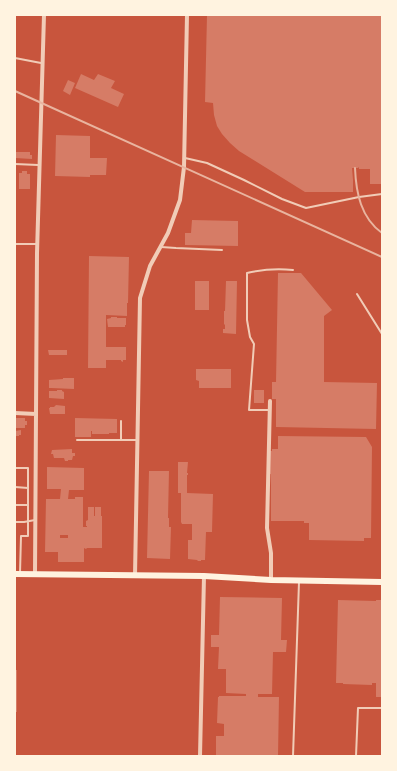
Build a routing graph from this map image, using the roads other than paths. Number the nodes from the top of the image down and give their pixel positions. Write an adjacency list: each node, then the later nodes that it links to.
1 (44, 15): 4 (street)
2 (187, 15): 5 (street)
3 (15, 58): 4 (lane)
4 (43, 63): 7 (street)
5 (184, 158): 8 (lane); 11 (street)
6 (15, 164): 7 (lane)
7 (40, 164): 10 (street)
8 (382, 194)
9 (15, 244): 10 (lane)
10 (38, 244): 19 (street)
11 (161, 247): 12 (lane); 23 (street)
12 (222, 250)
13 (293, 270): 17 (lane)
14 (357, 294): 15 (lane)
15 (382, 334)
16 (270, 402): 17 (street)
17 (269, 410): 36 (street)
18 (15, 413): 19 (street)
19 (36, 414): 29 (street)
20 (121, 421): 22 (lane)
21 (77, 440): 22 (lane)
22 (121, 440): 23 (lane)
23 (137, 440): 34 (street)
24 (15, 468): 26 (lane)
25 (15, 488): 26 (lane)
26 (28, 488): 28 (lane)
27 (15, 505): 28 (lane)
28 (28, 505): 30 (lane)
29 (36, 520): 30 (lane); 33 (street)
30 (28, 521): 31 (lane); 32 (lane)
31 (15, 522)
32 (18, 574): 33 (main road)
33 (35, 574): 34 (main road)
34 (135, 576): 35 (main road)
35 (204, 576): 36 (main road); 40 (street)
36 (271, 580): 37 (main road)
37 (299, 580): 38 (main road); 41 (lane)
38 (382, 582)
39 (382, 708): 42 (lane)
40 (200, 756)
41 (294, 756)
42 (356, 756)

